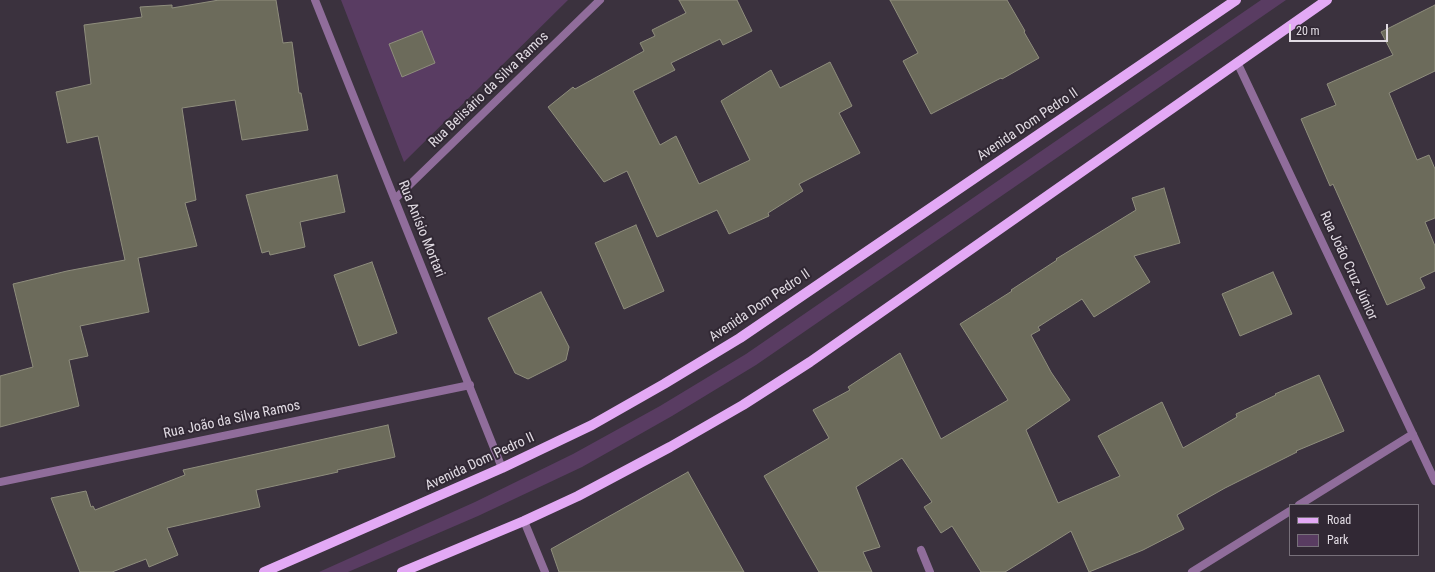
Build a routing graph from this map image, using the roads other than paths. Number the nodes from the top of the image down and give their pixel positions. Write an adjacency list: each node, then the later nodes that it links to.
1 (315, 0): 6 (street, Rua Anísio Mortari)
2 (600, 0): 6 (street, Rua Belisário da Silva Ramos)
3 (1236, 0): 9 (main road, Avenida Dom Pedro II)
4 (1327, 0): 5 (main road)
5 (1237, 62): 8 (street, Rua João Cruz Júnior); 14 (main road)
6 (396, 199): 7 (street, Rua Anísio Mortari)
7 (470, 384): 9 (street, Rua Anísio Mortari); 11 (street, Rua João da Silva Ramos)
8 (1413, 434): 10 (street, Rua João Cruz Júnior); 12 (street)
9 (502, 468): 16 (main road, Avenida Dom Pedro II)
10 (1435, 481)
11 (0, 482)
12 (1301, 504)
13 (1289, 511): 20 (street)
14 (524, 521): 17 (main road); 18 (street)
15 (921, 550): 19 (street)
16 (264, 572)
17 (402, 572)
18 (544, 572)
19 (930, 572)
20 (1192, 572)

